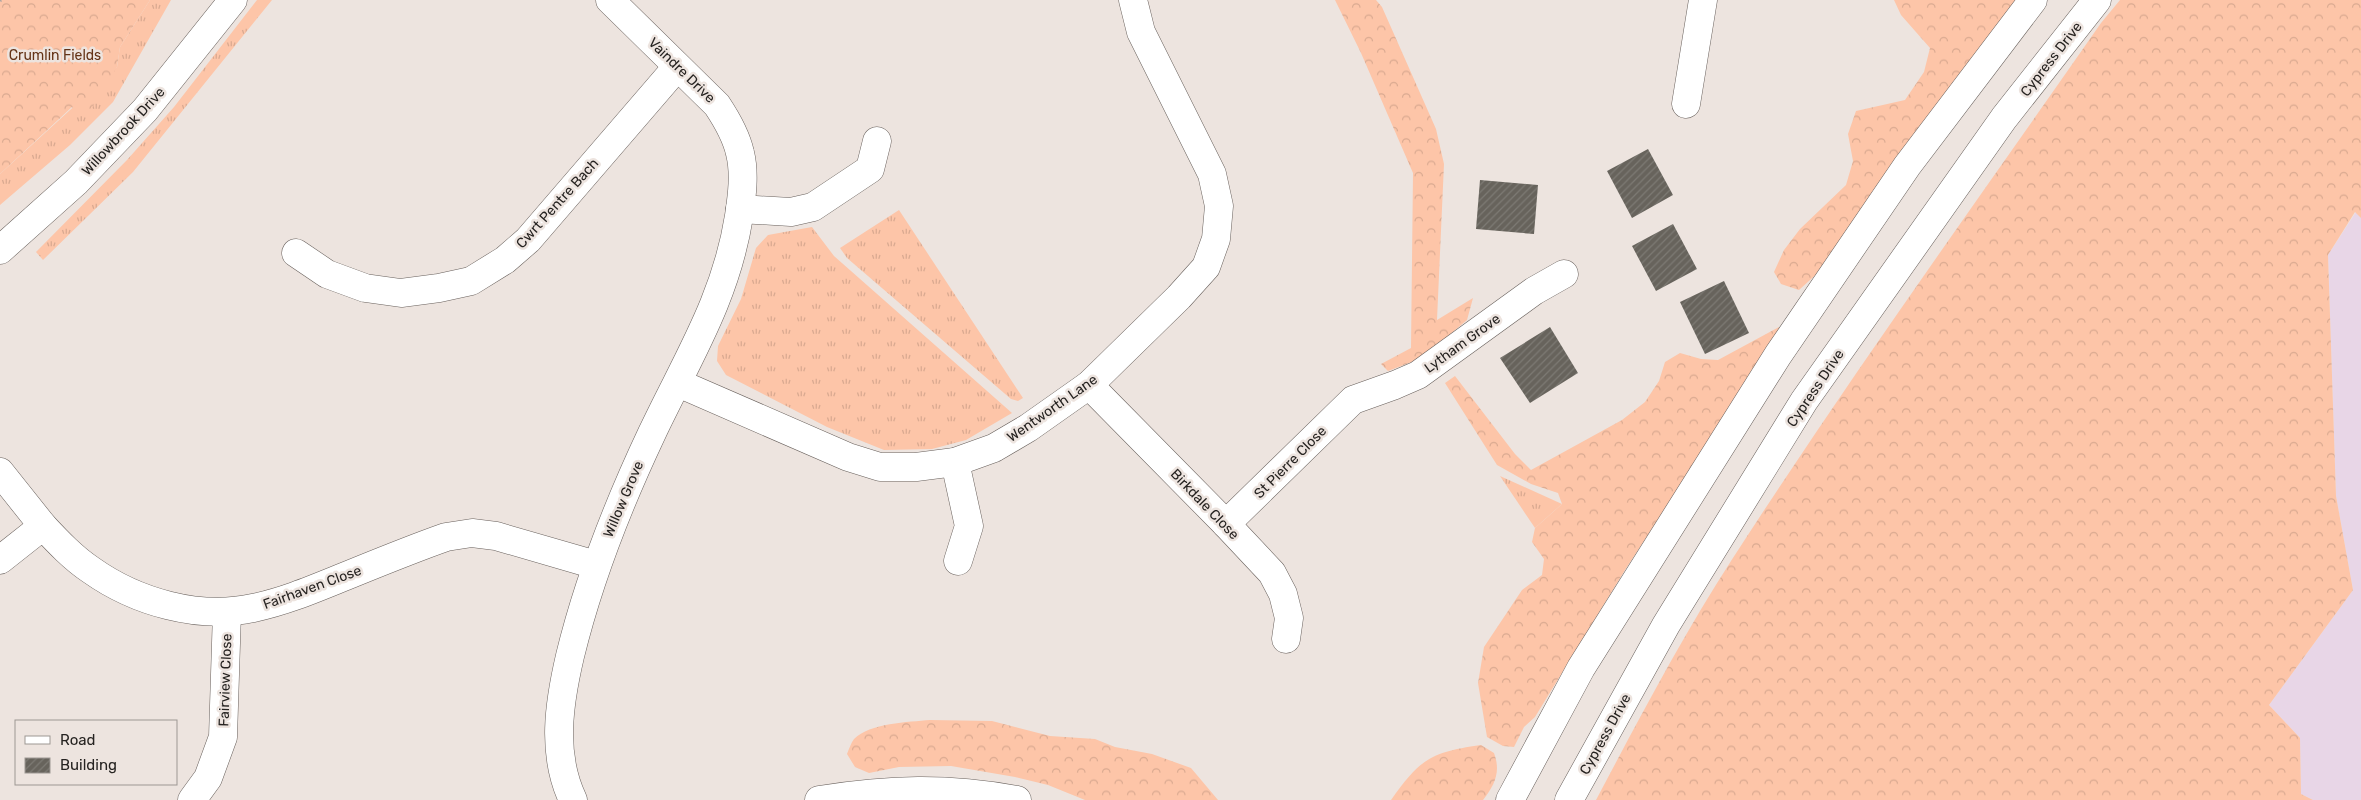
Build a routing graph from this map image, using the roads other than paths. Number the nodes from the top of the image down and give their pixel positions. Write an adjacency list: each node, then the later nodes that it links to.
1 (233, 0): 11 (street, Willowbrook Drive)
2 (610, 0): 7 (street, Vaindre Drive)
3 (1133, 0): 15 (street, Wentworth Lane)
4 (1703, 0): 8 (street)
5 (2033, 0): 30 (street)
6 (2097, 0): 31 (street, Cypress Drive)
7 (677, 67): 10 (street, Vaindre Drive); 12 (street, Cwrt Pentre Bach)
8 (1686, 104)
9 (877, 141): 10 (street)
10 (740, 209): 14 (street, Willow Grove)
11 (0, 250)
12 (296, 253)
13 (1564, 274): 16 (street, Lytham Grove)
14 (678, 383): 17 (street, Wentworth Lane); 23 (street, Willow Grove)
15 (1089, 385): 17 (street, Wentworth Lane); 19 (street, Birkdale Close)
16 (1353, 400): 19 (street, St Pierre Close)
17 (955, 462): 22 (street)
18 (0, 472): 20 (street, Fairhaven Close)
19 (1226, 524): 25 (street, Birkdale Close)
20 (44, 526): 21 (street); 24 (street, Fairhaven Close)
21 (0, 560)
22 (958, 561)
23 (596, 565): 24 (street, Fairhaven Close); 27 (street, Willow Grove)
24 (227, 612): 26 (street, Fairview Close)
25 (1286, 640)
26 (192, 800)
27 (573, 800)
28 (819, 800): 29 (street)
29 (1017, 800)
30 (1510, 800)
31 (1569, 800)

